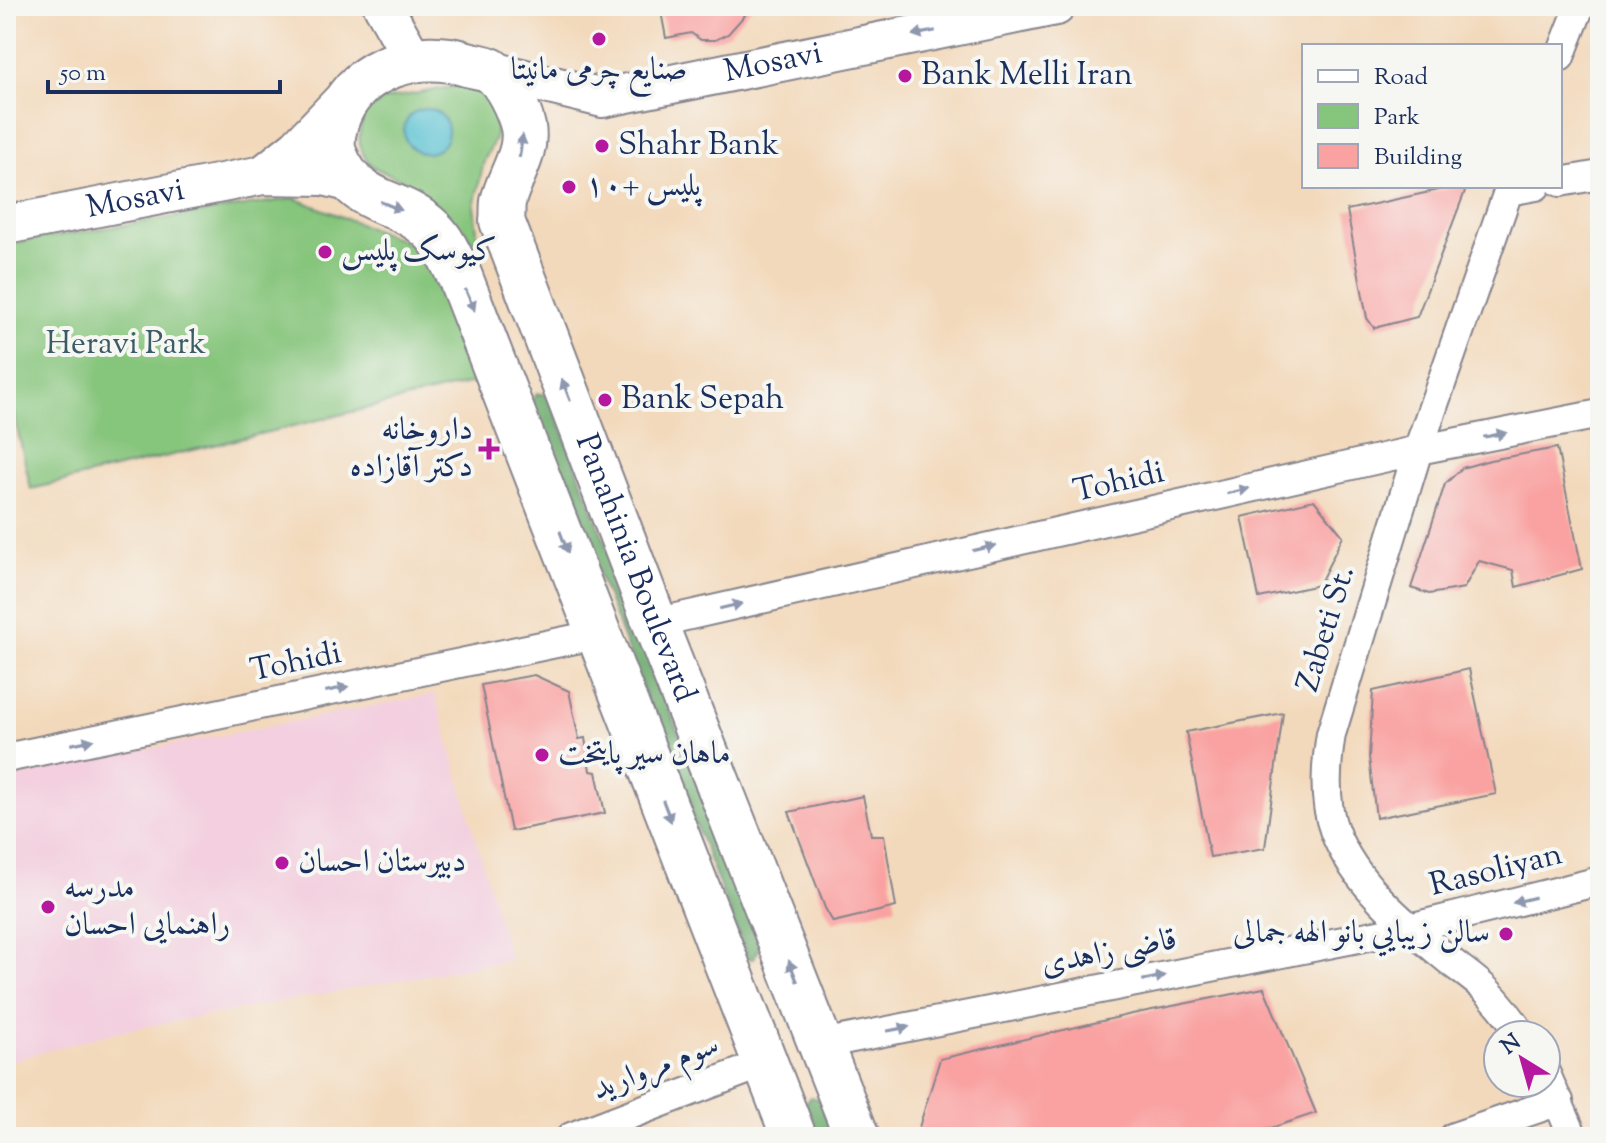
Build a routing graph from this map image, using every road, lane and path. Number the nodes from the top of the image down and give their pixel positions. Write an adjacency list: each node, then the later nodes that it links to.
1 (383, 6): 5 (main road)
2 (1056, 6): 6 (main road, Mosavi, one-way to 6)
3 (1580, 6): 4 (street)
4 (1562, 52)
5 (413, 59): 6 (main road); 7 (main road)
6 (492, 71): 16 (main road, Panahinia Boulevard, one-way to 6)
7 (347, 96): 8 (main road, Mosavi); 10 (main road)
8 (263, 175): 10 (main road, Mosavi); 13 (main road, Mosavi)
9 (1600, 175): 11 (street)
10 (349, 182): 17 (main road, Panahinia Boulevard, one-way to 17)
11 (1562, 182)
12 (1518, 188): 15 (street, Zabeti St.)
13 (6, 225)
14 (1600, 414): 15 (street, Tohidi, one-way to 14)
15 (1418, 450): 16 (street, Tohidi, one-way to 15); 20 (street, Zabeti St.)
16 (655, 623): 22 (main road, Panahinia Boulevard, one-way to 16)
17 (599, 634): 18 (street, Tohidi, one-way to 17); 23 (main road, Panahinia Boulevard, one-way to 23)
18 (6, 758)
19 (1600, 881): 20 (street, Rasoliyan, one-way to 20)
20 (1409, 928): 21 (street, Zabeti St.); 22 (street, قاضی زاهدی, one-way to 20)
21 (1510, 1019)
22 (822, 1044): 23 (main road); 27 (main road, Panahinia Boulevard)
23 (765, 1063): 25 (street, سوم مروارید); 26 (main road, Panahinia Boulevard)
24 (1559, 1101): 28 (street); 29 (street)
25 (571, 1137)
26 (794, 1137)
27 (857, 1137)
28 (1454, 1137)
29 (1573, 1137)

